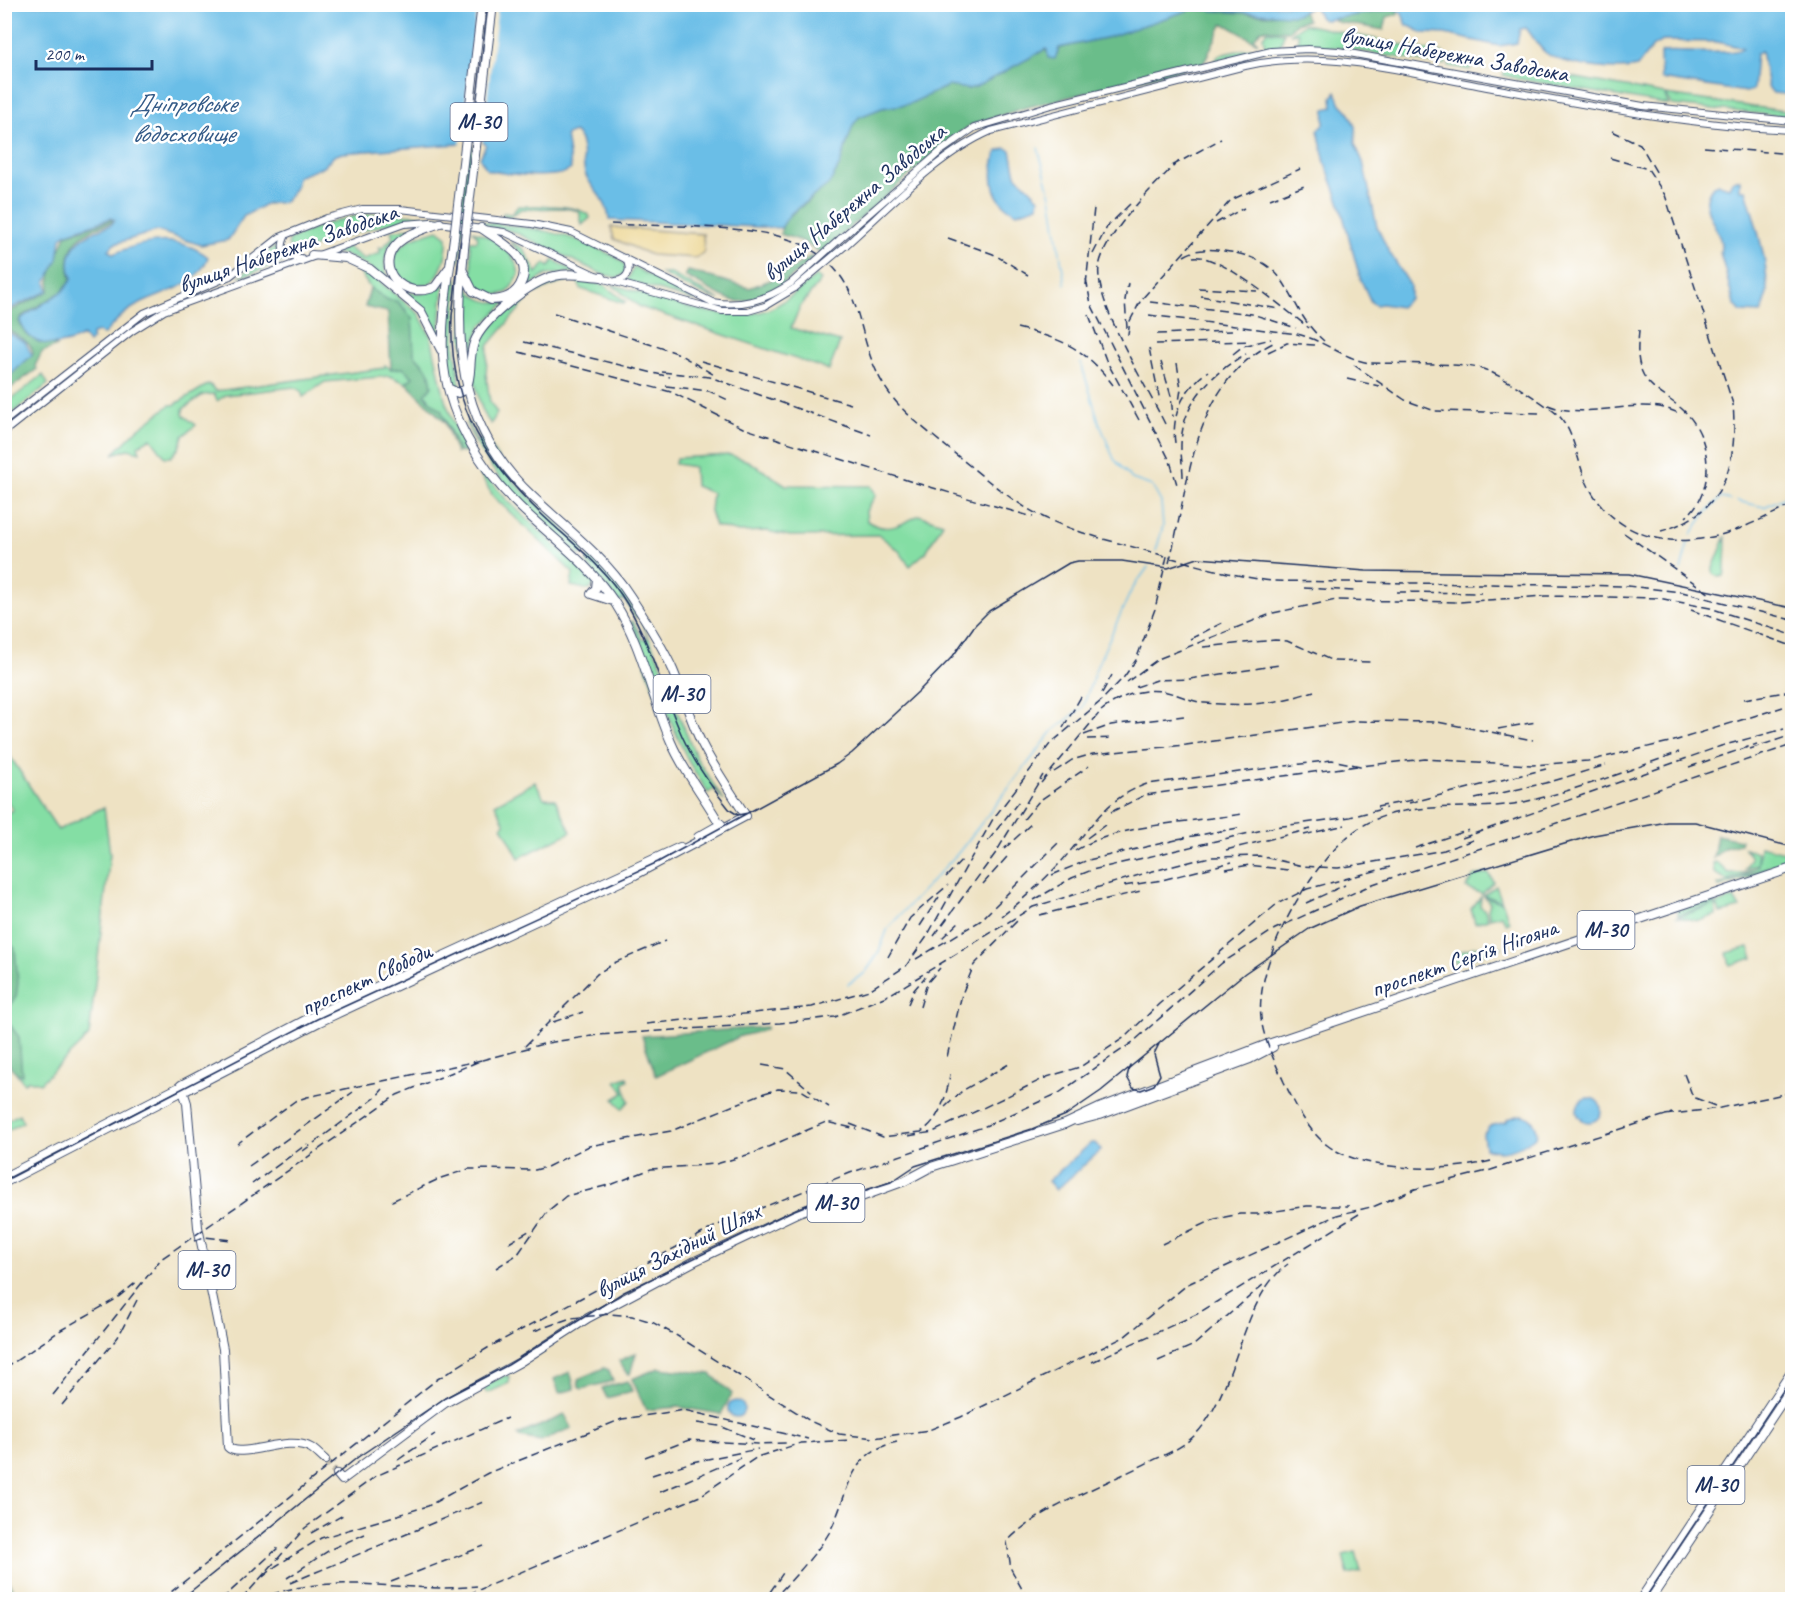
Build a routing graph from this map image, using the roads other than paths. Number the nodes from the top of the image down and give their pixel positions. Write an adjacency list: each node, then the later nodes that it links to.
1 (482, 4): 10 (highway, М-30, bridge)
2 (493, 4): 11 (highway, М-30, bridge)
3 (1792, 121): 14 (main road, вулиця Набережна Заводська, bridge)
4 (1792, 130): 14 (main road, вулиця Набережна Заводська, bridge)
5 (440, 223): 6 (main road, вулиця Набережна Заводська); 8 (main road, вулиця Набережна Заводська); 10 (highway)
6 (481, 228): 11 (highway); 12 (main road, вулиця Набережна Заводська)
7 (286, 234): 8 (main road); 9 (main road, вулиця Набережна Заводська); 18 (main road, вулиця Набережна Заводська)
8 (308, 257): 15 (highway); 19 (main road, вулиця Набережна Заводська)
9 (624, 258): 13 (main road); 14 (main road, вулиця Набережна Заводська)
10 (450, 265): 15 (highway, М-30)
11 (462, 266): 17 (highway, М-30)
12 (602, 278): 13 (main road, вулиця Набережна Заводська); 17 (highway)
13 (613, 281): 14 (main road, вулиця Набережна Заводська)
14 (793, 286)
15 (443, 354): 16 (highway, М-30)
16 (448, 388): 17 (highway); 21 (highway, М-30)
17 (467, 388): 20 (highway, М-30)
18 (4, 422)
19 (4, 432)
20 (590, 550): 21 (highway); 24 (highway, проспект Свободи / М-30)
21 (579, 560): 22 (highway, М-30)
22 (597, 579): 23 (highway, М-30); 23 (highway)
23 (613, 601): 24 (highway, М-30)
24 (722, 827): 26 (highway, проспект Свободи / М-30)
25 (1792, 868): 27 (highway, проспект Сергія Нігояна / М-30)
26 (182, 1089): 28 (main road, проспект Свободи); 29 (main road, проспект Свободи); 32 (highway, М-30)
27 (1067, 1123): 33 (highway, вулиця Західний Шлях / М-30)
28 (4, 1176)
29 (4, 1184)
30 (1792, 1371): 34 (highway, М-30)
31 (1792, 1387): 35 (highway, М-30)
32 (325, 1460)
33 (340, 1477)
34 (1640, 1599)
35 (1650, 1599)

